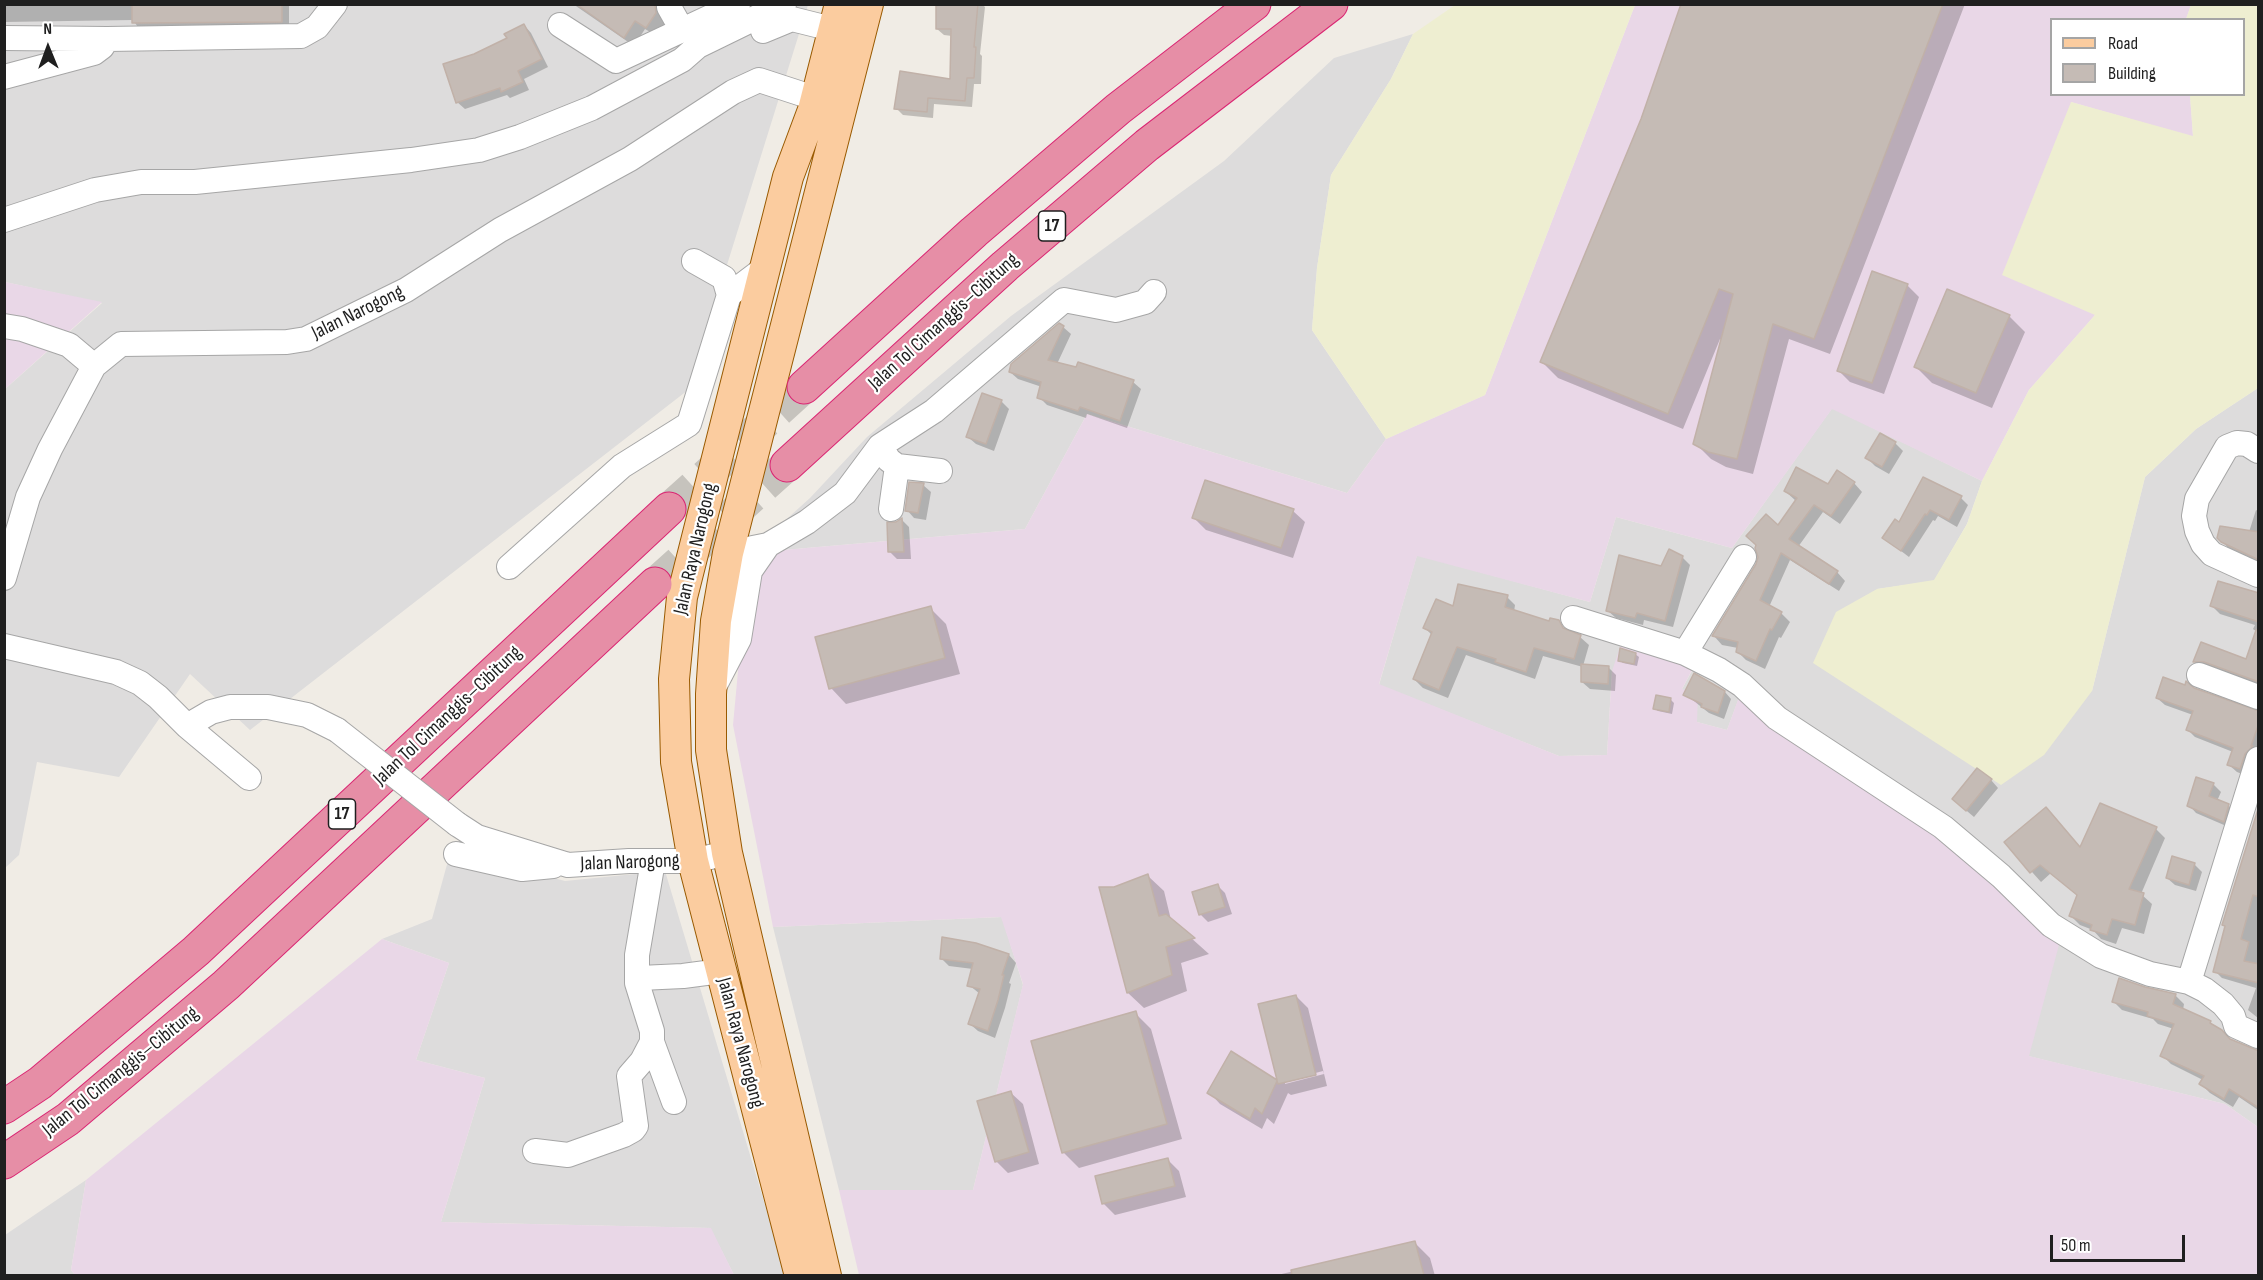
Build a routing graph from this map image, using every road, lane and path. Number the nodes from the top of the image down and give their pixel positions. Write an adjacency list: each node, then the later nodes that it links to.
1 (335, 4): 13 (street)
2 (670, 4): 11 (street)
3 (738, 4): 11 (street)
4 (784, 4): 14 (street)
5 (840, 4): 17 (main road, Jalan Raya Narogong)
6 (868, 4): 34 (main road, Jalan Raya Narogong)
7 (1254, 4): 25 (highway, 17)
8 (1330, 4): 28 (highway, Jalan Tol Cimanggis–Cibitung / 17)
9 (823, 15): 14 (street); 16 (main road)
10 (560, 25): 11 (street)
11 (682, 30)
12 (4, 38): 13 (street)
13 (107, 39): 15 (street)
14 (682, 60): 18 (street)
15 (4, 77)
16 (802, 94): 17 (main road); 24 (street, Jalan Narogong)
17 (788, 177): 20 (main road, Jalan Raya Narogong)
18 (4, 220)
19 (694, 261): 22 (street)
20 (766, 267): 22 (street); 52 (main road, Jalan Raya Narogong)
21 (1154, 292): 26 (street)
22 (729, 295): 36 (street)
23 (4, 326): 24 (street)
24 (94, 366): 38 (street, Jalan Narogong)
25 (804, 387)
26 (880, 446): 29 (street); 33 (street)
27 (2259, 451): 37 (street)
28 (787, 465)
29 (897, 466): 30 (street); 31 (street)
30 (940, 471)
31 (891, 509)
32 (669, 510): 60 (highway, Jalan Tol Cimanggis–Cibitung / 17)
33 (768, 545): 34 (street); 44 (street)
34 (728, 553): 44 (main road, Jalan Raya Narogong)
35 (1744, 557): 42 (street)
36 (509, 567)
37 (2259, 575)
38 (4, 578)
39 (655, 584): 62 (highway, Jalan Tol Cimanggis–Cibitung / 17)
40 (1573, 618): 42 (street)
41 (4, 646): 46 (street)
42 (1685, 653): 56 (street)
43 (2199, 675): 45 (street)
44 (711, 694): 49 (main road, Jalan Raya Narogong)
45 (2259, 697)
46 (187, 726): 48 (street); 53 (street, Jalan Narogong, bridge)
47 (2259, 759): 56 (street)
48 (249, 778)
49 (727, 853): 52 (street, Jalan Narogong); 64 (main road, Jalan Raya Narogong)
50 (456, 854): 53 (street, Jalan Narogong)
51 (653, 861): 52 (street, Jalan Narogong); 53 (street, Jalan Narogong); 55 (street)
52 (693, 861): 54 (main road, Jalan Raya Narogong)
53 (568, 865)
54 (721, 971): 55 (street); 63 (main road, Jalan Raya Narogong)
55 (638, 980): 58 (street)
56 (2189, 982): 57 (street)
57 (2259, 1036)
58 (652, 1042): 59 (street); 61 (street)
59 (674, 1102)
60 (4, 1107)
61 (535, 1152)
62 (4, 1162)
63 (800, 1275)
64 (826, 1275)

